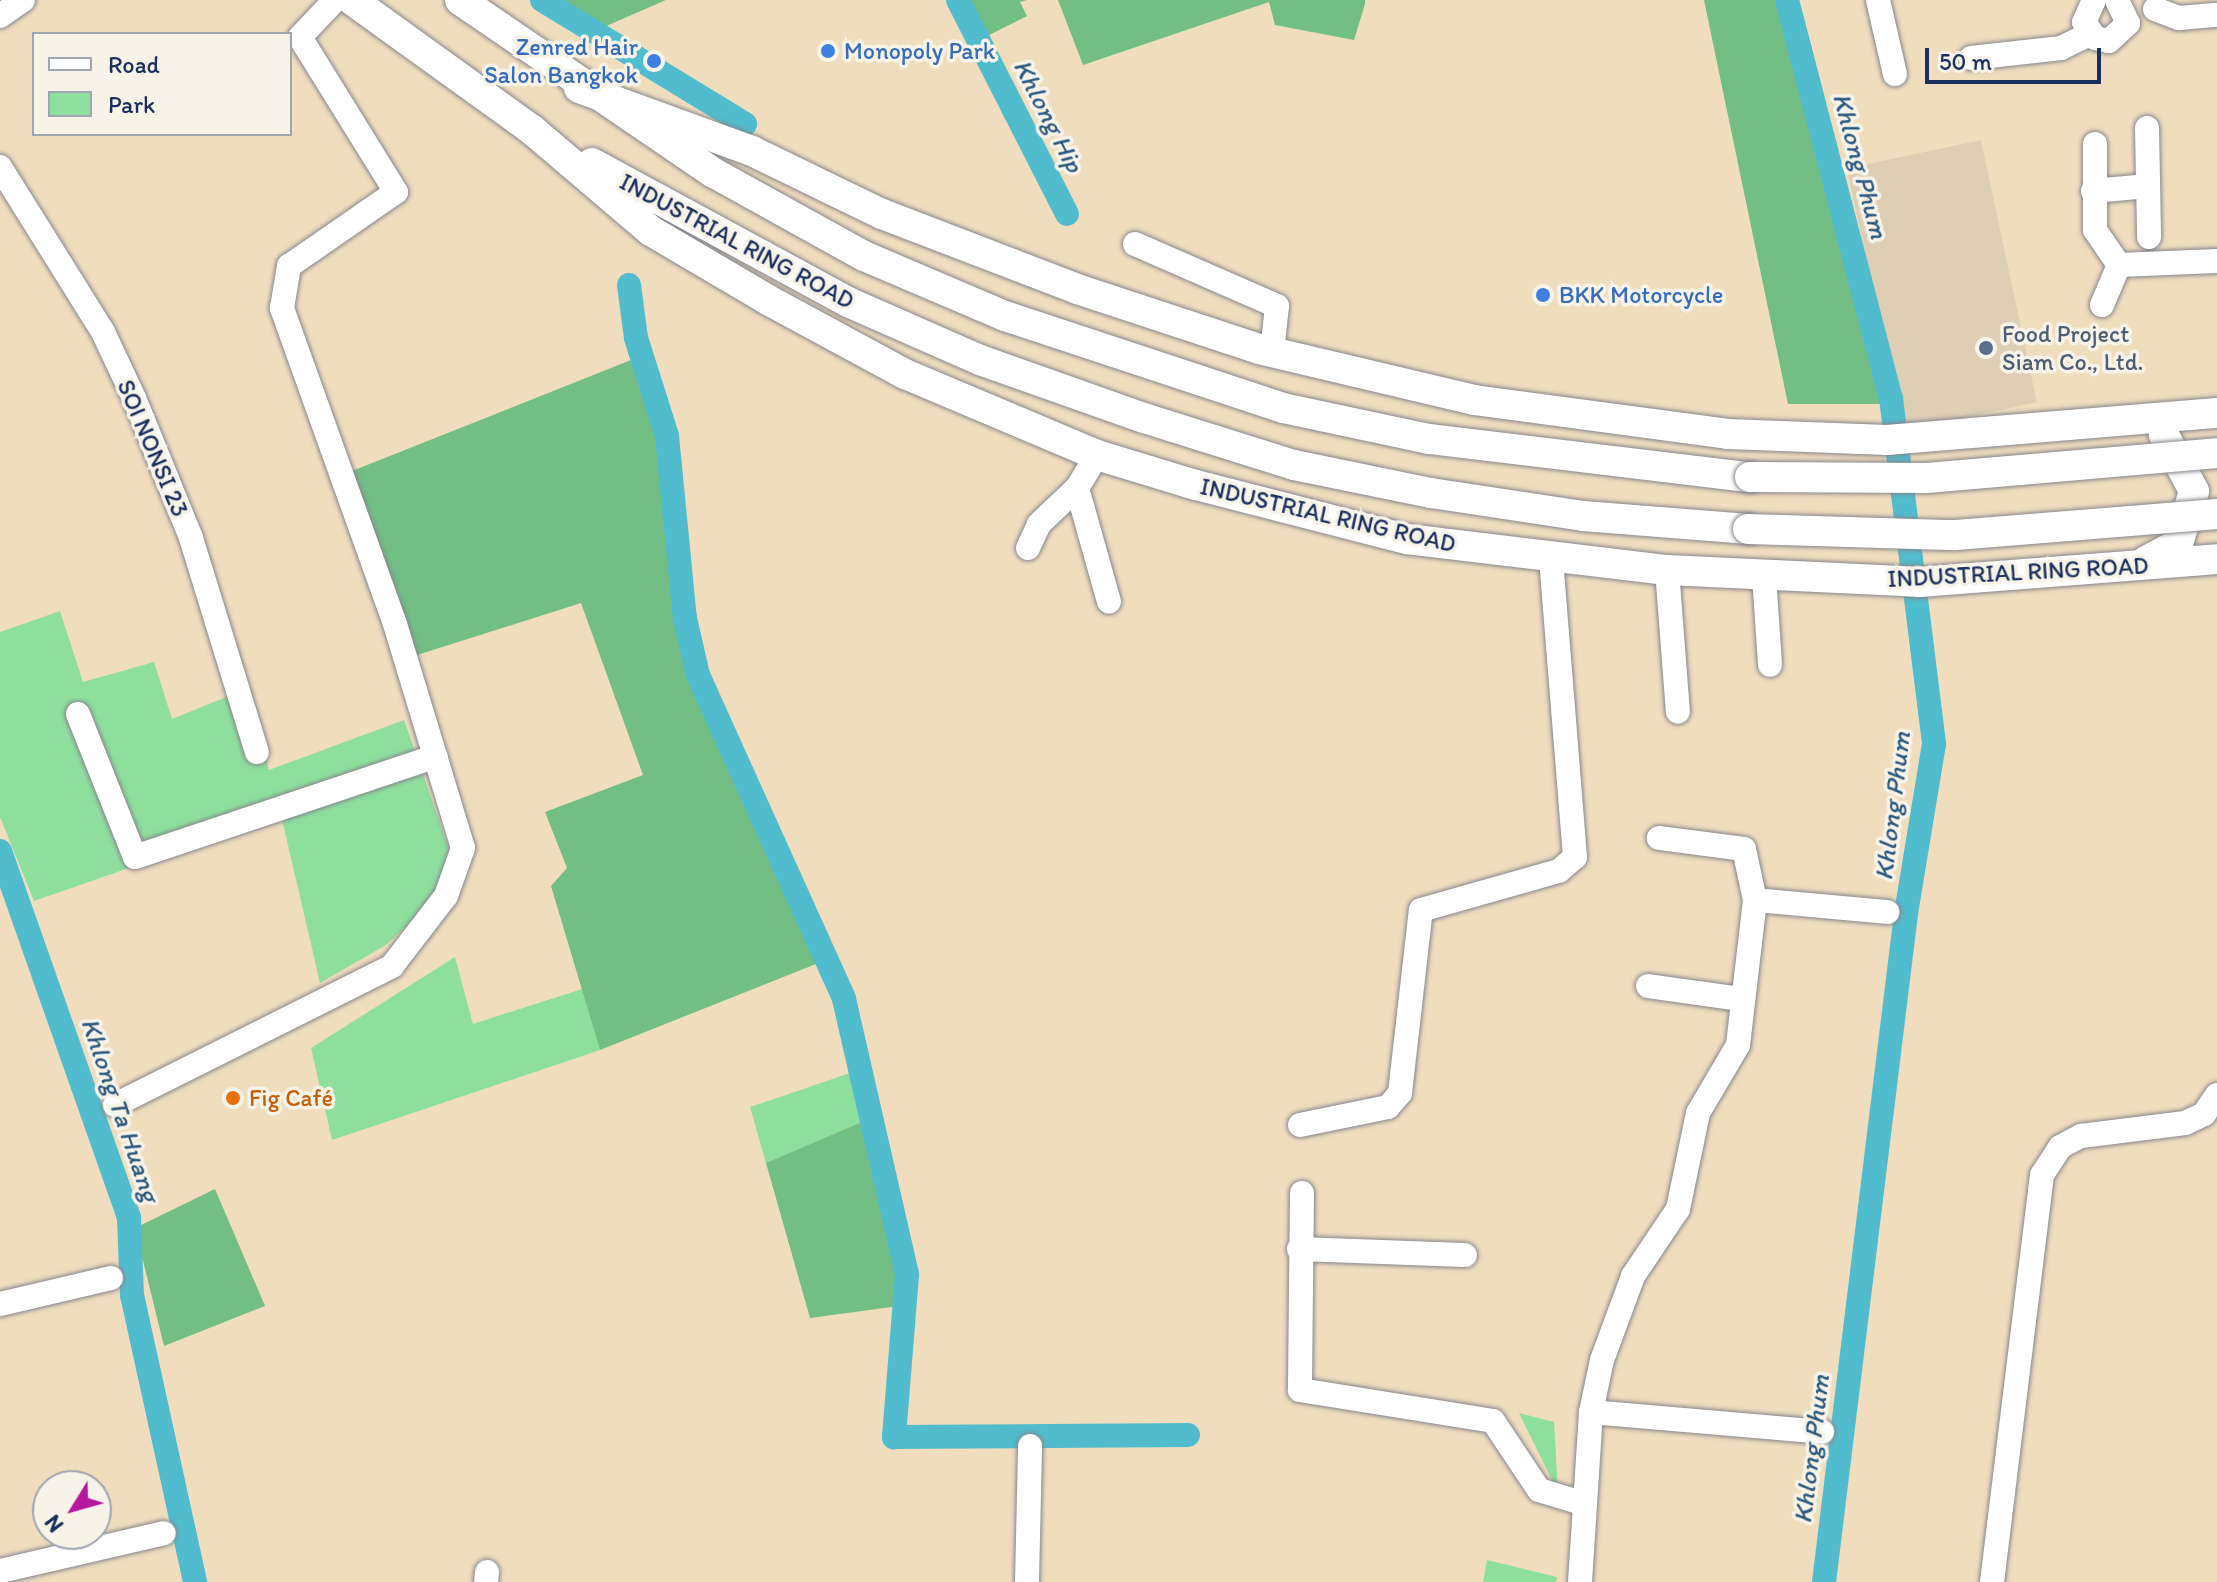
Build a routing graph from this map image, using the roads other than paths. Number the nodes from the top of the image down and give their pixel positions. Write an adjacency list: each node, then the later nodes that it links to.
1 (23, 0): 10 (street)
2 (335, 0): 44 (street)
3 (352, 0): 16 (main road, INDUSTRIAL RING ROAD)
4 (460, 0): 14 (main road, INDUSTRIAL RING ROAD)
5 (1878, 0): 13 (street)
6 (2094, 0): 11 (street)
7 (2160, 4): 8 (street); 9 (street)
8 (2122, 8): 11 (street)
9 (2217, 15)
10 (0, 16)
11 (2090, 34): 12 (street)
12 (1971, 58)
13 (1895, 74)
14 (579, 88): 26 (main road, INDUSTRIAL RING ROAD); 29 (main road, INDUSTRIAL RING ROAD, bridge)
15 (2147, 128): 19 (street)
16 (531, 129): 30 (main road, INDUSTRIAL RING ROAD); 32 (main road, INDUSTRIAL RING ROAD, bridge)
17 (2095, 144): 20 (street)
18 (0, 167): 43 (street, SOI NONSI 23)
19 (2148, 186): 20 (street); 21 (street)
20 (2093, 191): 24 (street)
21 (2149, 237)
22 (1135, 244): 26 (street)
23 (2217, 261): 24 (street)
24 (2119, 265): 25 (street)
25 (2102, 305)
26 (1272, 352): 28 (main road, INDUSTRIAL RING ROAD)
27 (2217, 413): 28 (main road, INDUSTRIAL RING ROAD)
28 (2152, 422): 36 (main road)
29 (2217, 453)
30 (1097, 455): 31 (street); 35 (main road, INDUSTRIAL RING ROAD)
31 (1077, 488): 33 (street); 39 (street)
32 (2217, 514)
33 (1028, 548)
34 (2217, 559): 36 (main road, INDUSTRIAL RING ROAD)
35 (1551, 560): 37 (main road, INDUSTRIAL RING ROAD); 52 (street)
36 (2138, 566): 38 (main road, INDUSTRIAL RING ROAD)
37 (1667, 570): 38 (main road, INDUSTRIAL RING ROAD); 41 (street)
38 (1764, 576): 40 (street)
39 (1109, 602)
40 (1770, 665)
41 (1678, 712)
42 (78, 714): 44 (street)
43 (257, 752)
44 (436, 756): 51 (street)
45 (1659, 838): 46 (street)
46 (1755, 900): 47 (street); 49 (street)
47 (1887, 912)
48 (1648, 986): 49 (street)
49 (1741, 999): 58 (street)
50 (2217, 1095): 66 (street)
51 (115, 1105)
52 (1300, 1125)
53 (1302, 1193): 54 (street)
54 (1299, 1249): 55 (street); 61 (street)
55 (1465, 1255)
56 (111, 1278): 57 (street)
57 (0, 1304)
58 (1591, 1412): 59 (street); 61 (street)
59 (1822, 1432)
60 (1030, 1446): 64 (street)
61 (1585, 1504): 65 (street)
62 (164, 1533): 63 (street)
63 (7, 1574)
64 (1027, 1582)
65 (1580, 1582)
66 (1992, 1582)

